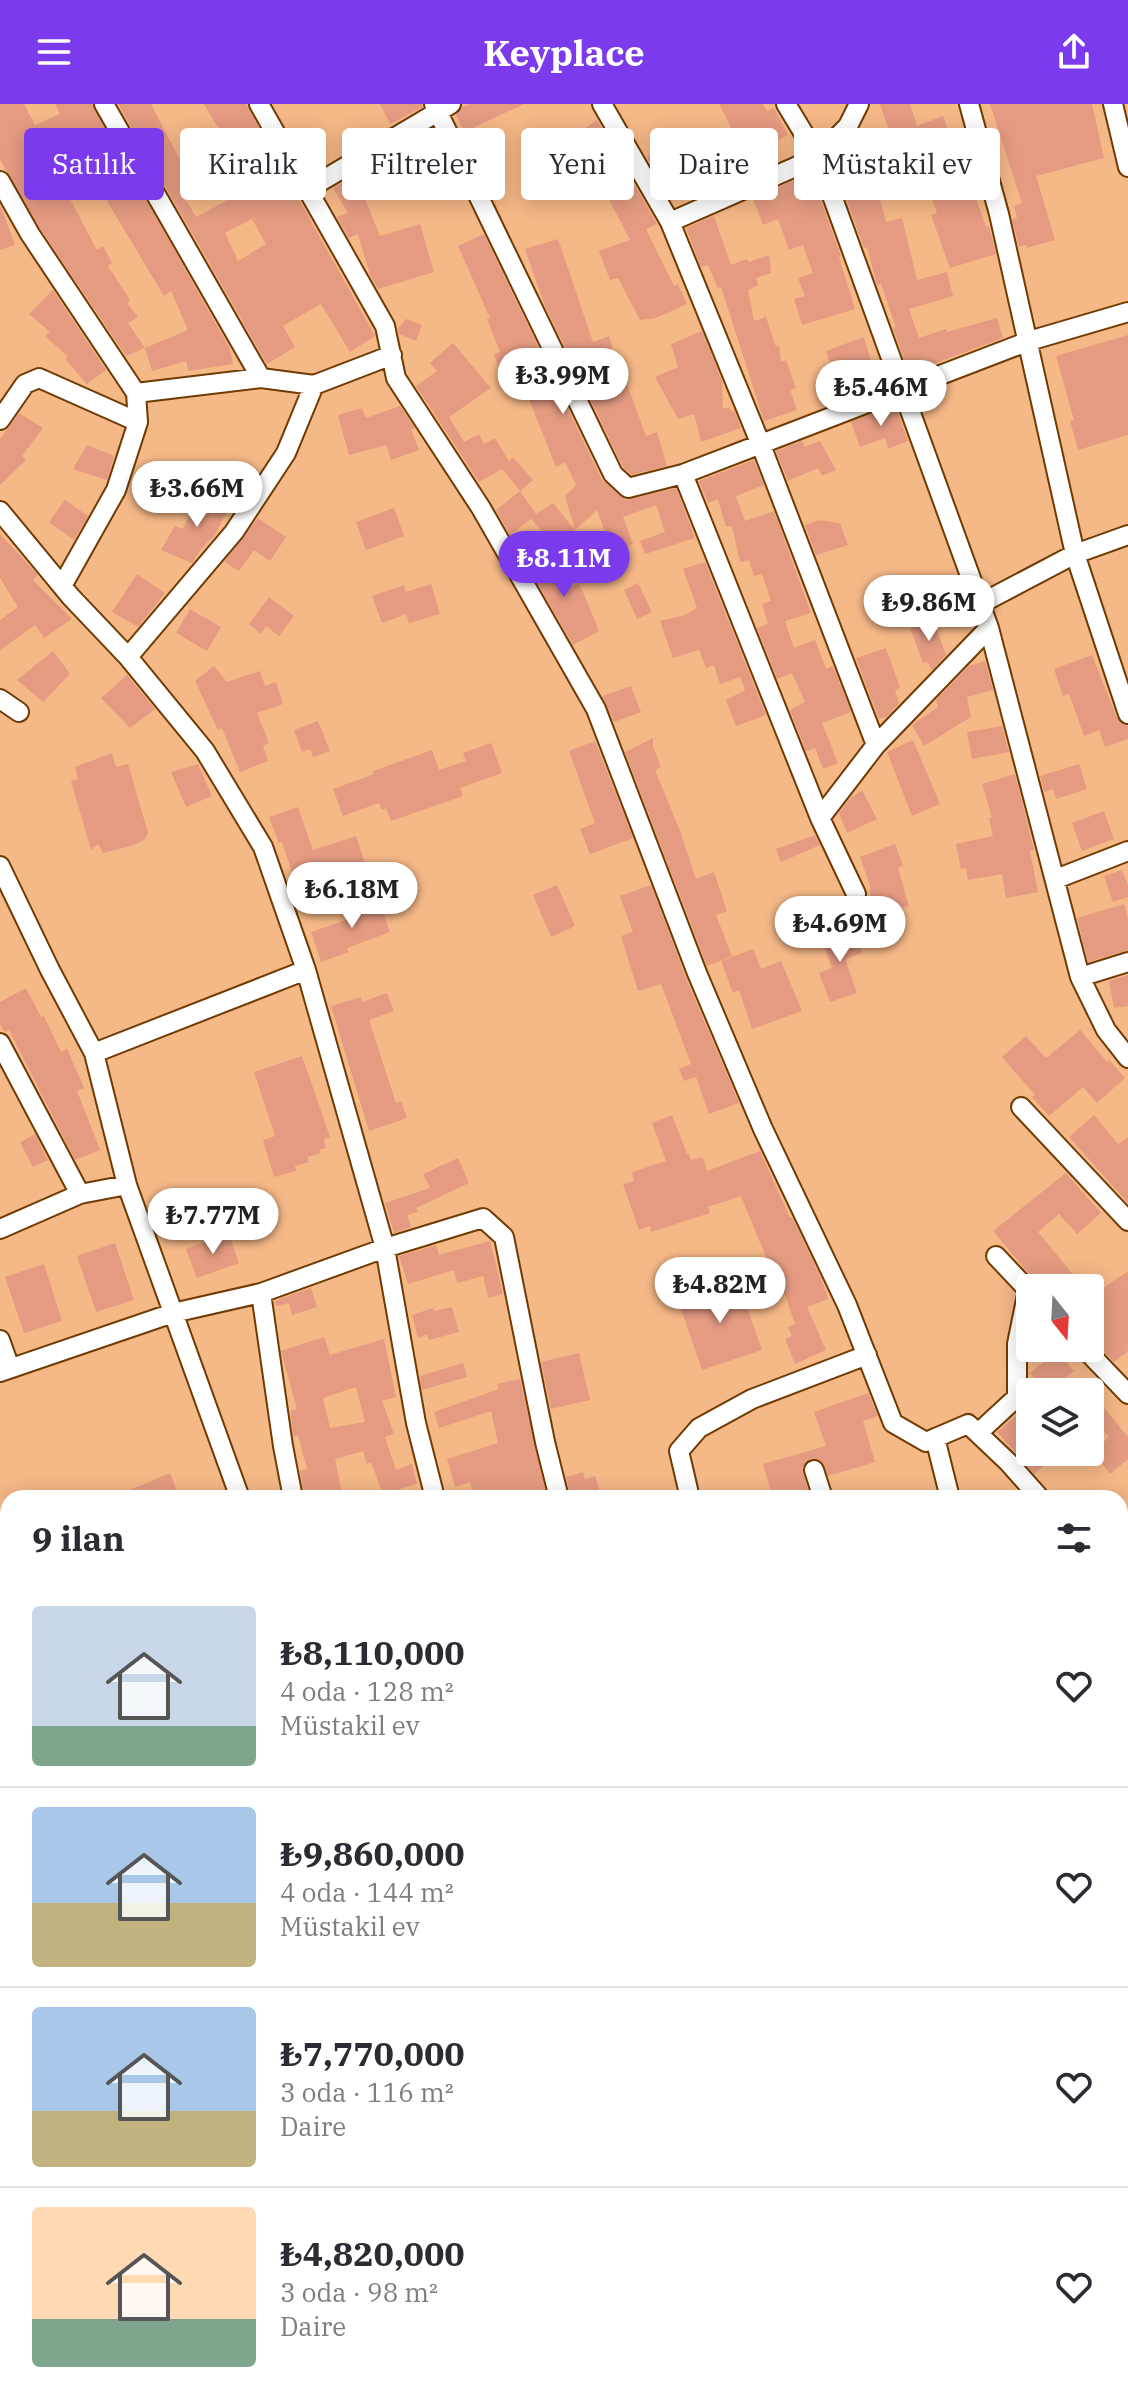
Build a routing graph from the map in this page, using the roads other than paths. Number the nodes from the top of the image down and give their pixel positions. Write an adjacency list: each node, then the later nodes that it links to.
1 (104, 104): 22 (street)
2 (259, 104): 9 (street)
3 (602, 104): 18 (street)
4 (786, 104): 10 (street)
5 (859, 104): 11 (street)
6 (969, 104): 20 (street)
7 (1113, 104): 12 (street)
8 (441, 107): 14 (street); 29 (street)
9 (273, 128)
10 (800, 128)
11 (846, 128)
12 (1128, 167)
13 (794, 168): 18 (street)
14 (326, 178)
15 (0, 181): 25 (street)
16 (314, 200): 21 (street)
17 (834, 200): 24 (street)
18 (670, 222): 28 (street)
19 (1128, 312): 20 (street)
20 (1029, 341): 24 (street); 32 (street)
21 (392, 355): 23 (street); 63 (street)
22 (261, 378): 23 (street); 25 (street)
23 (314, 385): 36 (street)
24 (902, 390): 28 (street); 34 (street)
25 (136, 393): 27 (street)
26 (0, 420): 27 (street)
27 (138, 422): 33 (street)
28 (761, 445): 29 (street); 40 (street)
29 (683, 474): 41 (street)
30 (0, 511): 33 (street)
31 (1128, 535): 32 (street)
32 (1075, 554): 34 (street); 39 (street)
33 (62, 586): 36 (street)
34 (980, 604): 35 (street)
35 (989, 628): 40 (street); 44 (street)
36 (128, 657): 47 (street)
37 (0, 699): 38 (street)
38 (19, 712)
39 (1128, 714)
40 (876, 745): 41 (street)
41 (820, 818): 45 (street)
42 (1128, 851): 44 (street)
43 (0, 866): 50 (street)
44 (1056, 879): 48 (street)
45 (856, 894)
46 (1128, 962): 48 (street)
47 (306, 970): 50 (street); 57 (street)
48 (1080, 977): 51 (street)
49 (0, 1043): 54 (street)
50 (94, 1053): 53 (street)
51 (1128, 1058)
52 (1021, 1107): 55 (street)
53 (127, 1185): 54 (street); 61 (street)
54 (80, 1194): 56 (street)
55 (1128, 1221)
56 (0, 1229)
57 (385, 1248): 60 (street); 73 (street); 74 (street)
58 (996, 1256): 59 (street)
59 (1016, 1277)
60 (261, 1293): 61 (street); 72 (street)
61 (173, 1313): 66 (street); 71 (street)
62 (0, 1340): 66 (street)
63 (867, 1355): 69 (street); 75 (street)
64 (1017, 1362): 68 (street)
65 (1097, 1362): 67 (street)
66 (5, 1370)
67 (1128, 1394)
68 (978, 1433): 69 (street); 78 (street)
69 (935, 1438): 77 (street)
70 (814, 1470): 76 (street)
71 (237, 1490)
72 (291, 1490)
73 (433, 1490)
74 (557, 1490)
75 (688, 1490)
76 (820, 1490)
77 (948, 1490)
78 (1033, 1490)

